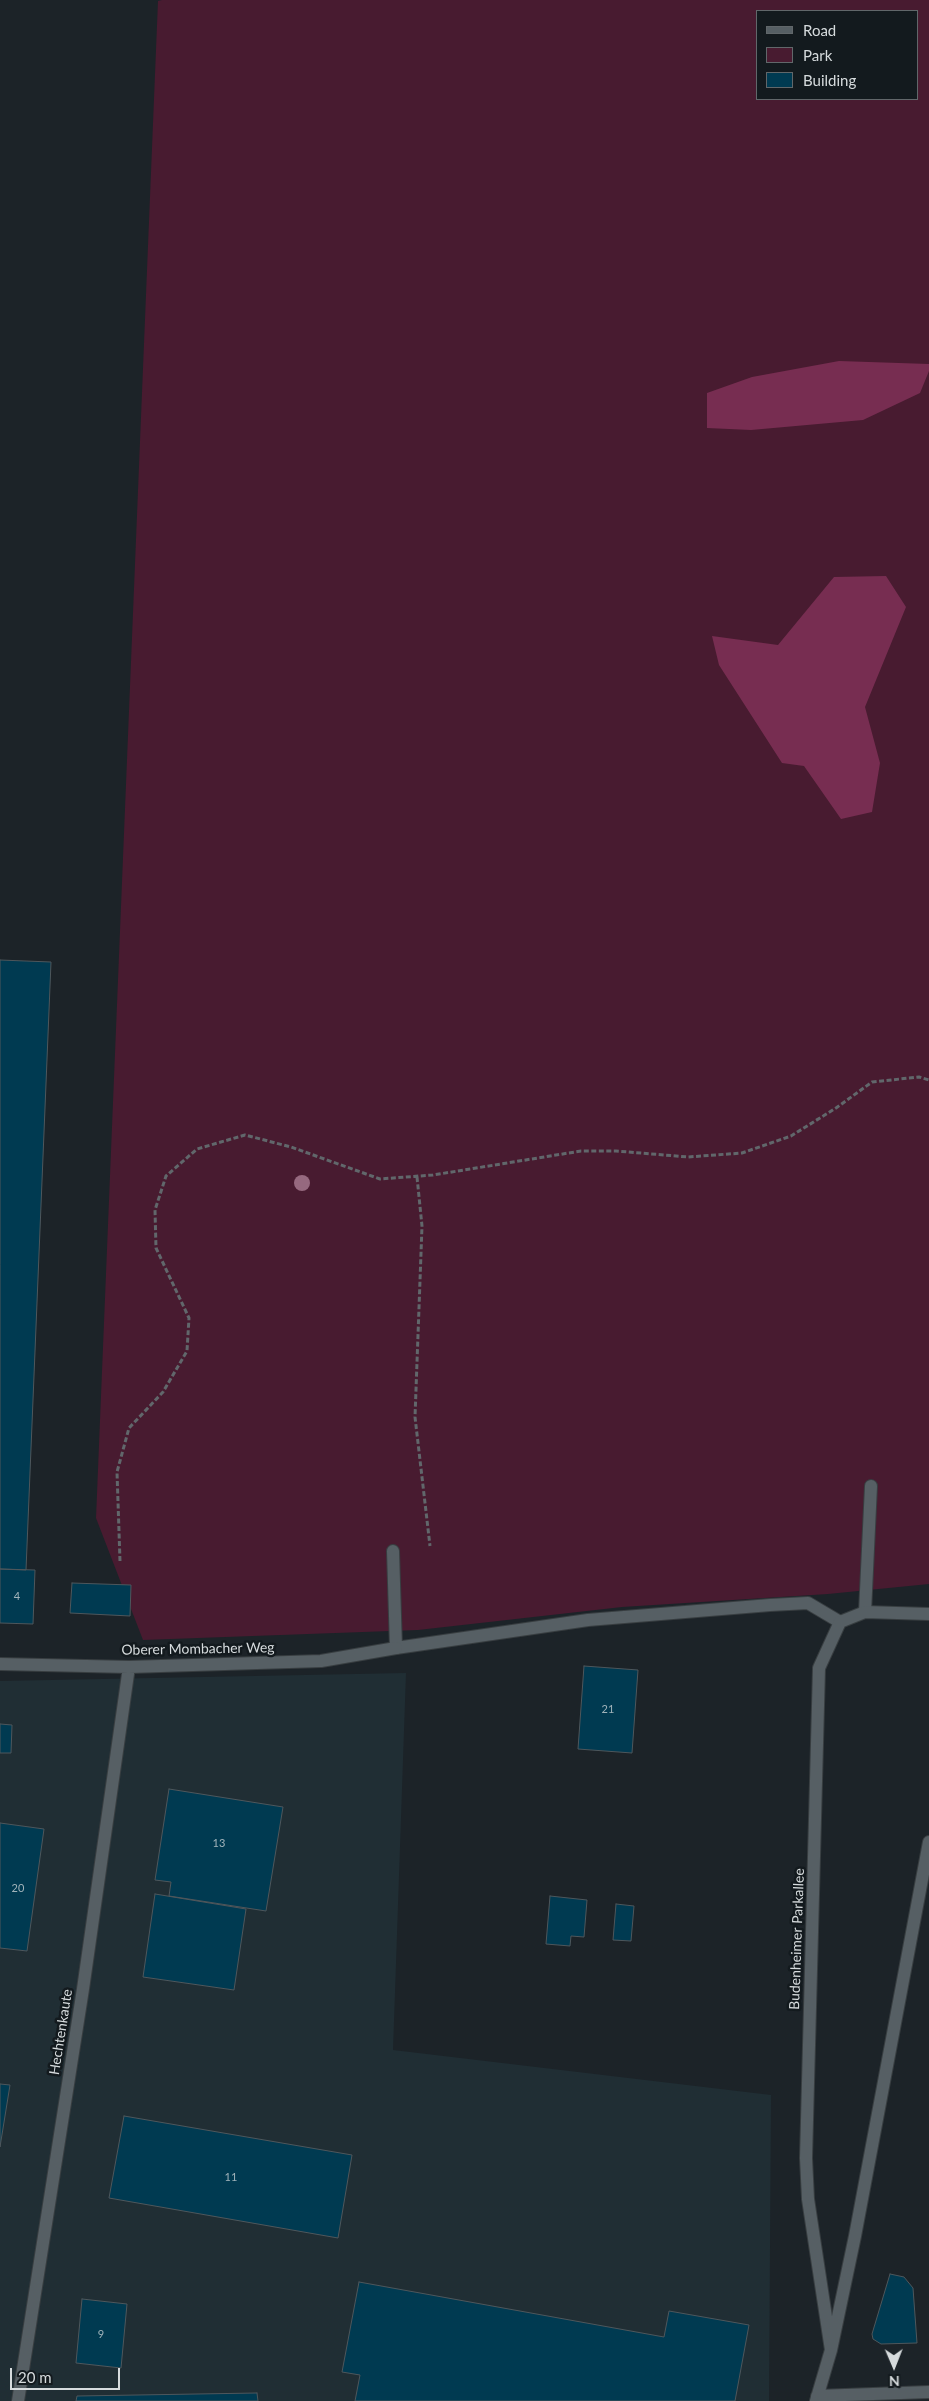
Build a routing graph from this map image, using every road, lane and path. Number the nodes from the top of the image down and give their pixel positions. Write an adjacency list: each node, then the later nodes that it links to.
1 (929, 1080): 2 (path)
2 (417, 1177): 4 (path); 6 (path)
3 (871, 1486): 7 (street)
4 (430, 1546)
5 (393, 1551): 10 (street)
6 (120, 1561)
7 (865, 1612): 8 (street); 9 (street)
8 (929, 1614)
9 (840, 1622): 10 (street, Oberer Mombacher Weg); 14 (street, Budenheimer Parkallee)
10 (396, 1648): 12 (street, Oberer Mombacher Weg)
11 (0, 1664): 12 (street, Oberer Mombacher Weg)
12 (130, 1667): 17 (street, Hechtenkaute)
13 (929, 1842): 14 (street, Budenheimer Parkallee)
14 (831, 2350): 16 (street, Budenheimer Parkallee)
15 (929, 2392): 16 (street, Budenheimer Parkallee)
16 (817, 2398)
17 (18, 2401)

